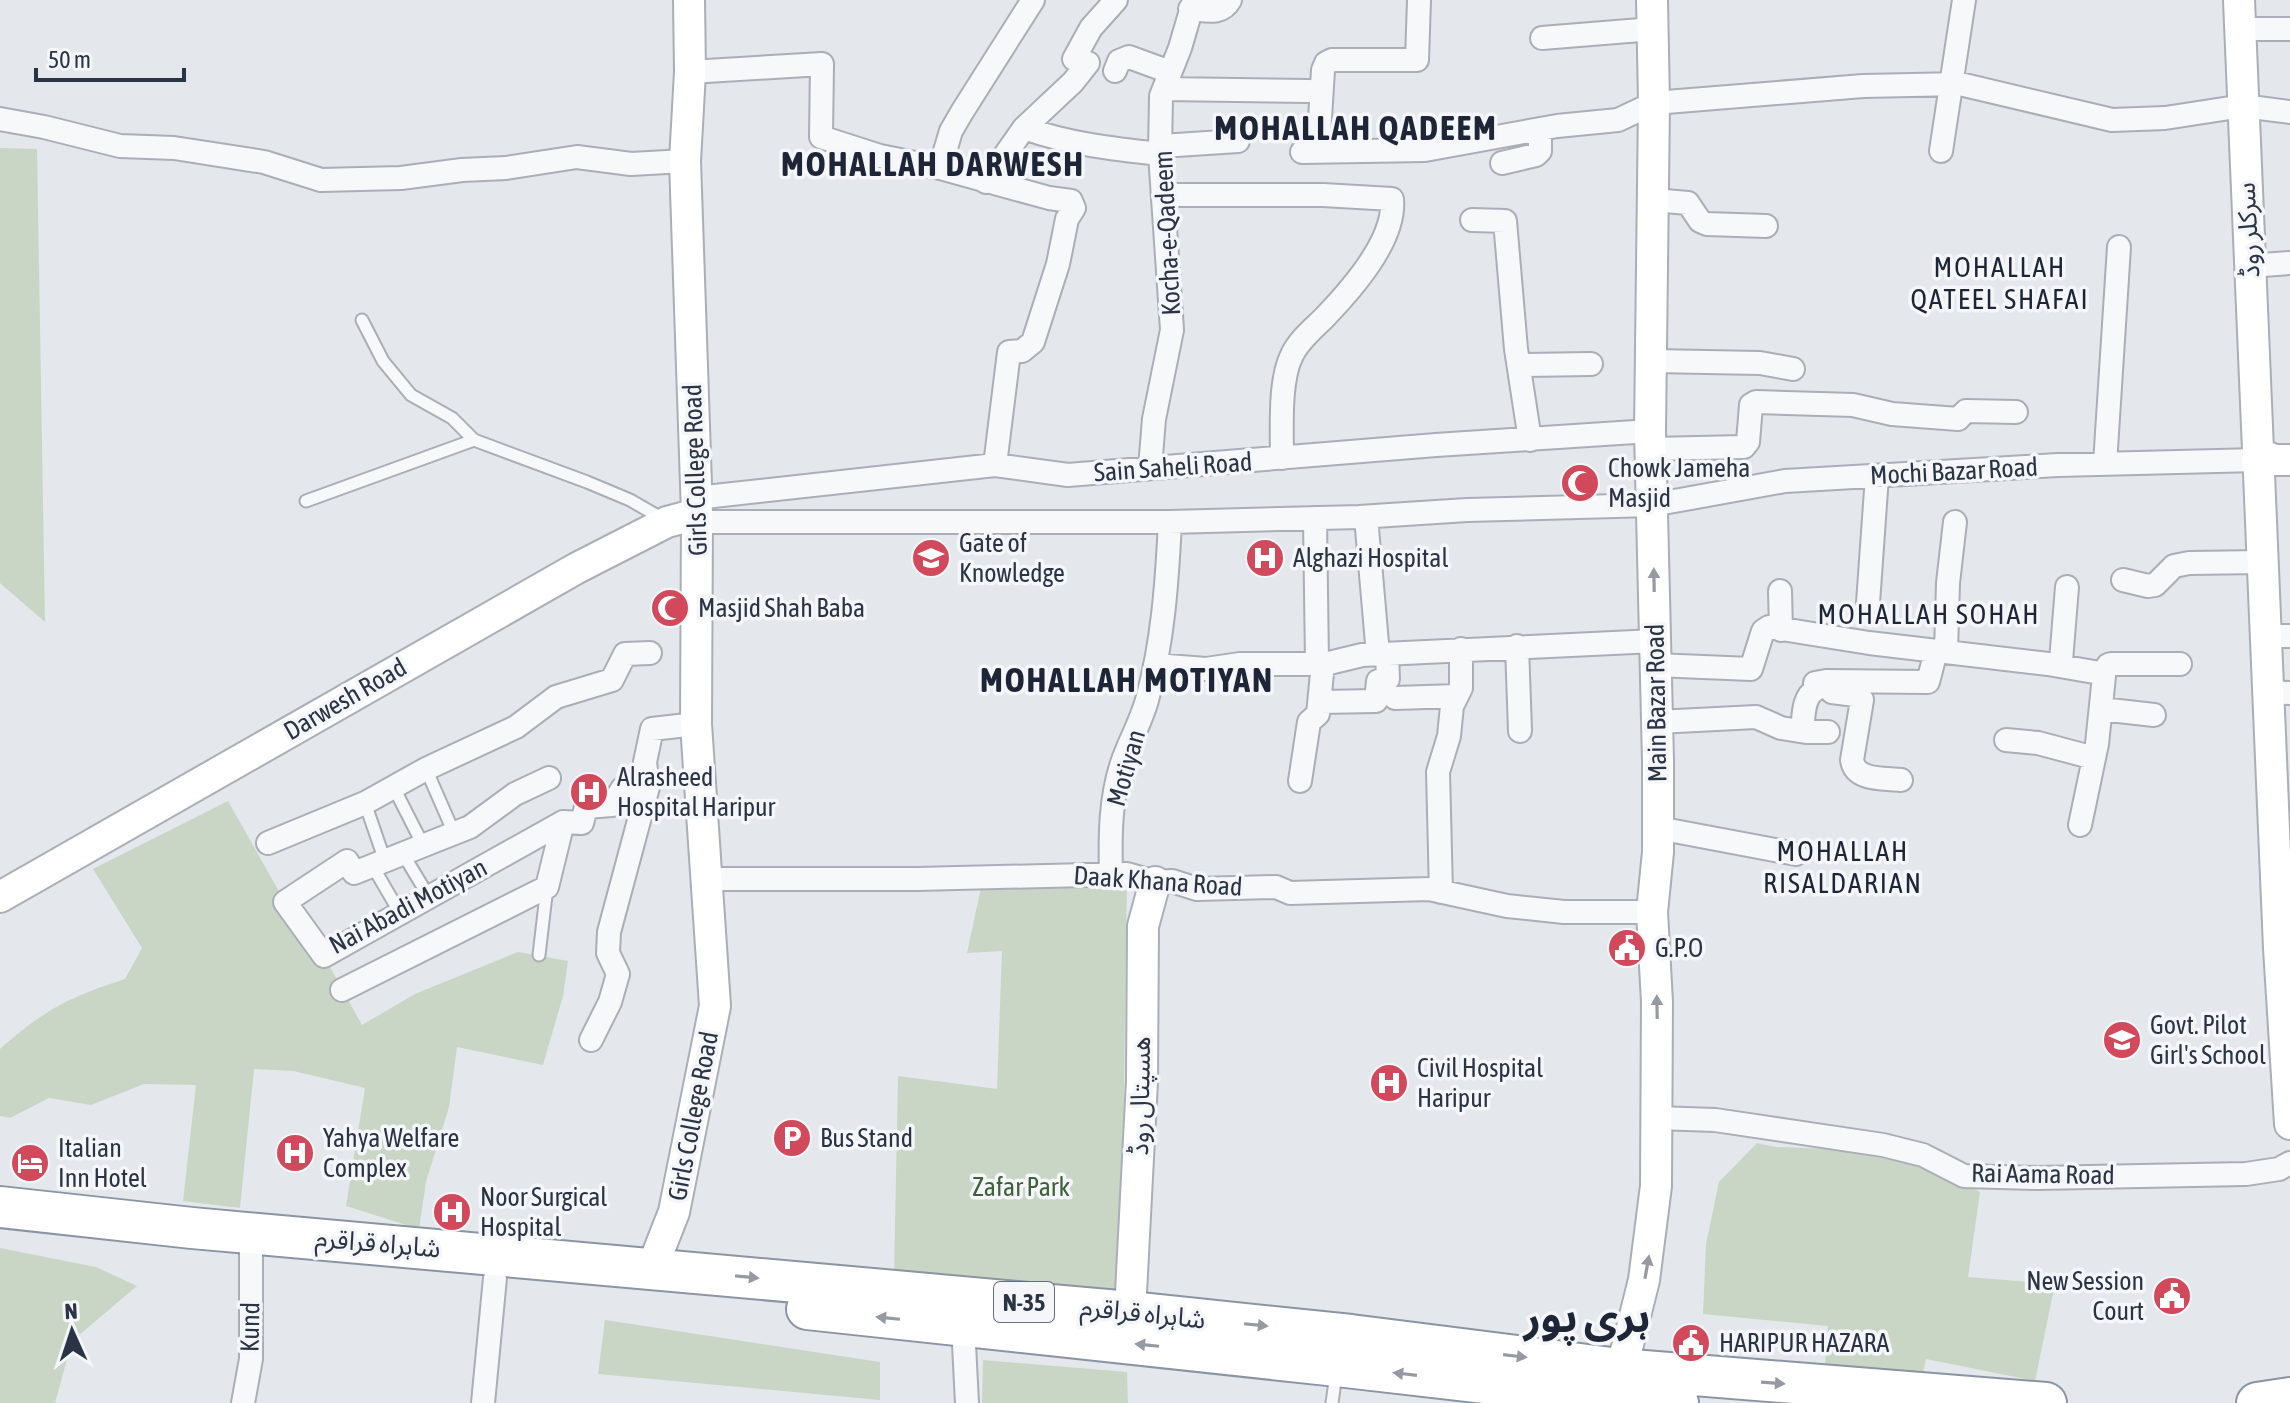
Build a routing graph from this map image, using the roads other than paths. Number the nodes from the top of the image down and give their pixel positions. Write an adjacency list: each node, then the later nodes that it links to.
1 (689, 0): 13 (main road, Girls College Road)
2 (1033, 0): 28 (street)
3 (1116, 0): 21 (street)
4 (1230, 0): 7 (street)
5 (1419, 0): 22 (street)
6 (1964, 0): 15 (street)
7 (1192, 4): 14 (street, Kocha-e-Qadeem)
8 (1652, 14): 11 (street); 17 (main road, Main Bazar Road)
9 (2239, 14): 10 (street); 18 (main road, سرکلر روڈ)
10 (2290, 29)
11 (1542, 38)
12 (1115, 71): 14 (street)
13 (690, 72): 26 (main road, Girls College Road); 28 (street)
14 (1167, 80): 16 (street); 24 (street, Kocha-e-Qadeem)
15 (1952, 84): 17 (street); 18 (street); 25 (street)
16 (1309, 91)
17 (1654, 103): 22 (street); 31 (main road, Main Bazar Road)
18 (2243, 106): 19 (street); 36 (main road, سرکلر روڈ)
19 (2290, 112)
20 (0, 119): 26 (street)
21 (1024, 128): 24 (street); 29 (street)
22 (1540, 129): 27 (street)
23 (1238, 141): 24 (street)
24 (1160, 150): 30 (street, Kocha-e-Qadeem)
25 (1941, 151)
26 (685, 161): 56 (main road, Girls College Road)
27 (1502, 163)
28 (940, 168): 29 (street)
29 (986, 182): 51 (street)
30 (1164, 195): 47 (street); 52 (street, Kocha-e-Qadeem)
31 (1653, 200): 33 (street); 38 (main road, Main Bazar Road)
32 (1472, 220): 40 (street)
33 (1766, 226)
34 (2119, 247): 50 (street)
35 (2290, 263): 36 (street)
36 (2249, 266): 48 (main road, سرکلر روڈ)
37 (362, 320): 43 (lane)
38 (1653, 361): 41 (street); 45 (main road, Main Bazar Road)
39 (1591, 364): 40 (street)
40 (1519, 365): 44 (street)
41 (1793, 369)
42 (2016, 412): 45 (street, Sain Saheli Road)
43 (474, 440): 54 (lane); 59 (lane)
44 (1530, 440): 45 (street, Sain Saheli Road); 47 (street, Sain Saheli Road)
45 (1650, 440): 55 (main road, Main Bazar Road)
46 (2290, 447): 48 (street, Mochi Bazar Road)
47 (1282, 458): 52 (street, Sain Saheli Road)
48 (2257, 460): 49 (main road); 50 (street, Mochi Bazar Road); 62 (main road, سرکلر روڈ)
49 (2290, 460)
50 (2105, 464): 53 (street, Mochi Bazar Road)
51 (995, 465): 52 (street, Sain Saheli Road); 56 (street, Sain Saheli Road)
52 (1150, 468)
53 (1877, 476): 55 (street, Mochi Bazar Road); 66 (street)
54 (306, 501)
55 (1652, 505): 57 (street, Sain Saheli Road); 73 (main road, Main Bazar Road, one-way to 55)
56 (697, 511): 59 (main road, Darwesh Road); 60 (street, Sain Saheli Road); 88 (main road, Girls College Road)
57 (1366, 517): 58 (street, Sain Saheli Road); 74 (street)
58 (1315, 518): 60 (street, Sain Saheli Road); 75 (street)
59 (667, 522): 113 (main road, Darwesh Road)
60 (1170, 522): 78 (street, Motiyan)
61 (1955, 522): 71 (street)
62 (2263, 562): 63 (street); 68 (main road, سرکلر روڈ)
63 (2123, 580)
64 (2067, 587): 76 (street)
65 (1780, 591): 67 (street)
66 (1868, 603)
67 (1781, 630): 71 (street); 73 (street)
68 (2278, 636): 81 (main road, سرکلر روڈ)
69 (1517, 646): 70 (street); 73 (street); 89 (street)
70 (1461, 649): 74 (street); 82 (street)
71 (1941, 652): 76 (street); 80 (street)
72 (650, 653): 94 (street)
73 (1655, 653): 87 (main road, Main Bazar Road)
74 (1382, 655): 75 (street); 84 (street)
75 (1317, 664): 78 (street); 84 (street)
76 (2048, 664): 79 (street)
77 (2180, 664): 79 (street)
78 (1155, 665): 108 (street, Motiyan)
79 (2103, 674): 85 (street)
80 (1815, 690): 90 (street); 96 (street)
81 (2279, 692): 117 (main road, سرکلر روڈ)
82 (1457, 696): 83 (street); 112 (street)
83 (1395, 698)
84 (1320, 702): 97 (street)
85 (2101, 709): 86 (street); 93 (street)
86 (2154, 715)
87 (1657, 722): 90 (street); 103 (main road, Main Bazar Road)
88 (696, 724): 98 (street); 109 (main road, Girls College Road)
89 (1520, 731)
90 (1802, 731): 91 (street)
91 (1828, 732)
92 (2006, 740): 93 (street)
93 (2094, 758): 102 (street)
94 (426, 769): 99 (street); 104 (lane)
95 (549, 778): 104 (street, Nai Abadi Motiyan)
96 (1901, 780)
97 (1300, 781)
98 (648, 787): 101 (street, Nai Abadi Motiyan); 120 (street)
99 (394, 788): 100 (street); 107 (lane)
100 (365, 803): 105 (street); 107 (lane)
101 (563, 822): 111 (street); 114 (street, Nai Abadi Motiyan)
102 (2080, 825)
103 (1658, 828): 106 (street); 115 (main road, Main Bazar Road)
104 (454, 833): 107 (street, Nai Abadi Motiyan)
105 (268, 843)
106 (1796, 854)
107 (396, 856): 114 (lane); 116 (lane); 116 (street, Nai Abadi Motiyan)
108 (1111, 874): 109 (street, Daak Khana Road); 110 (street, Daak Khana Road)
109 (708, 879): 127 (main road, Girls College Road)
110 (1155, 882): 112 (street, Daak Khana Road); 129 (main road, ھسپتال روڈ)
111 (547, 887): 118 (lane); 119 (street, Nai Abadi Motiyan)
112 (1441, 892): 115 (street, Daak Khana Road)
113 (0, 897)
114 (429, 897): 116 (street, Nai Abadi Motiyan)
115 (1652, 912): 121 (main road, Main Bazar Road, one-way to 115)
116 (400, 913)
117 (2284, 948): 122 (main road, سرکلر روڈ)
118 (539, 955)
119 (342, 990)
120 (591, 1040)
121 (1656, 1118): 123 (street, Rai Aama Road); 132 (main road, Main Bazar Road, one-way to 121)
122 (2290, 1124)
123 (2290, 1163)
124 (0, 1207): 127 (highway, شاہراہ قراقرم / N-35)
125 (0, 1222): 126 (highway, شاہراہ قراقرم / N-35)
126 (251, 1250): 128 (highway, شاہراہ قراقرم / N-35); 134 (street, Kund)
127 (652, 1268): 129 (highway, شاہراہ قراقرم / N-35, one-way to 129)
128 (495, 1278): 130 (highway, شاہراہ قراقرم / N-35, one-way to 128); 135 (street)
129 (1130, 1312): 132 (highway, شاہراہ قراقرم / N-35, one-way to 132)
130 (963, 1325): 131 (highway, شاہراہ قراقرم / N-35, one-way to 130); 136 (street)
131 (1335, 1384): 132 (highway, شاہراہ قراقرم / N-35, one-way to 131)
132 (1610, 1390): 137 (highway, شاہراہ قراقرم / N-35); 138 (highway, شاہراہ قراقرم / N-35, one-way to 138)
133 (2290, 1398): 139 (highway)
134 (243, 1403)
135 (483, 1403)
136 (967, 1403)
137 (1678, 1403)
138 (2046, 1403)
139 (2257, 1403)

